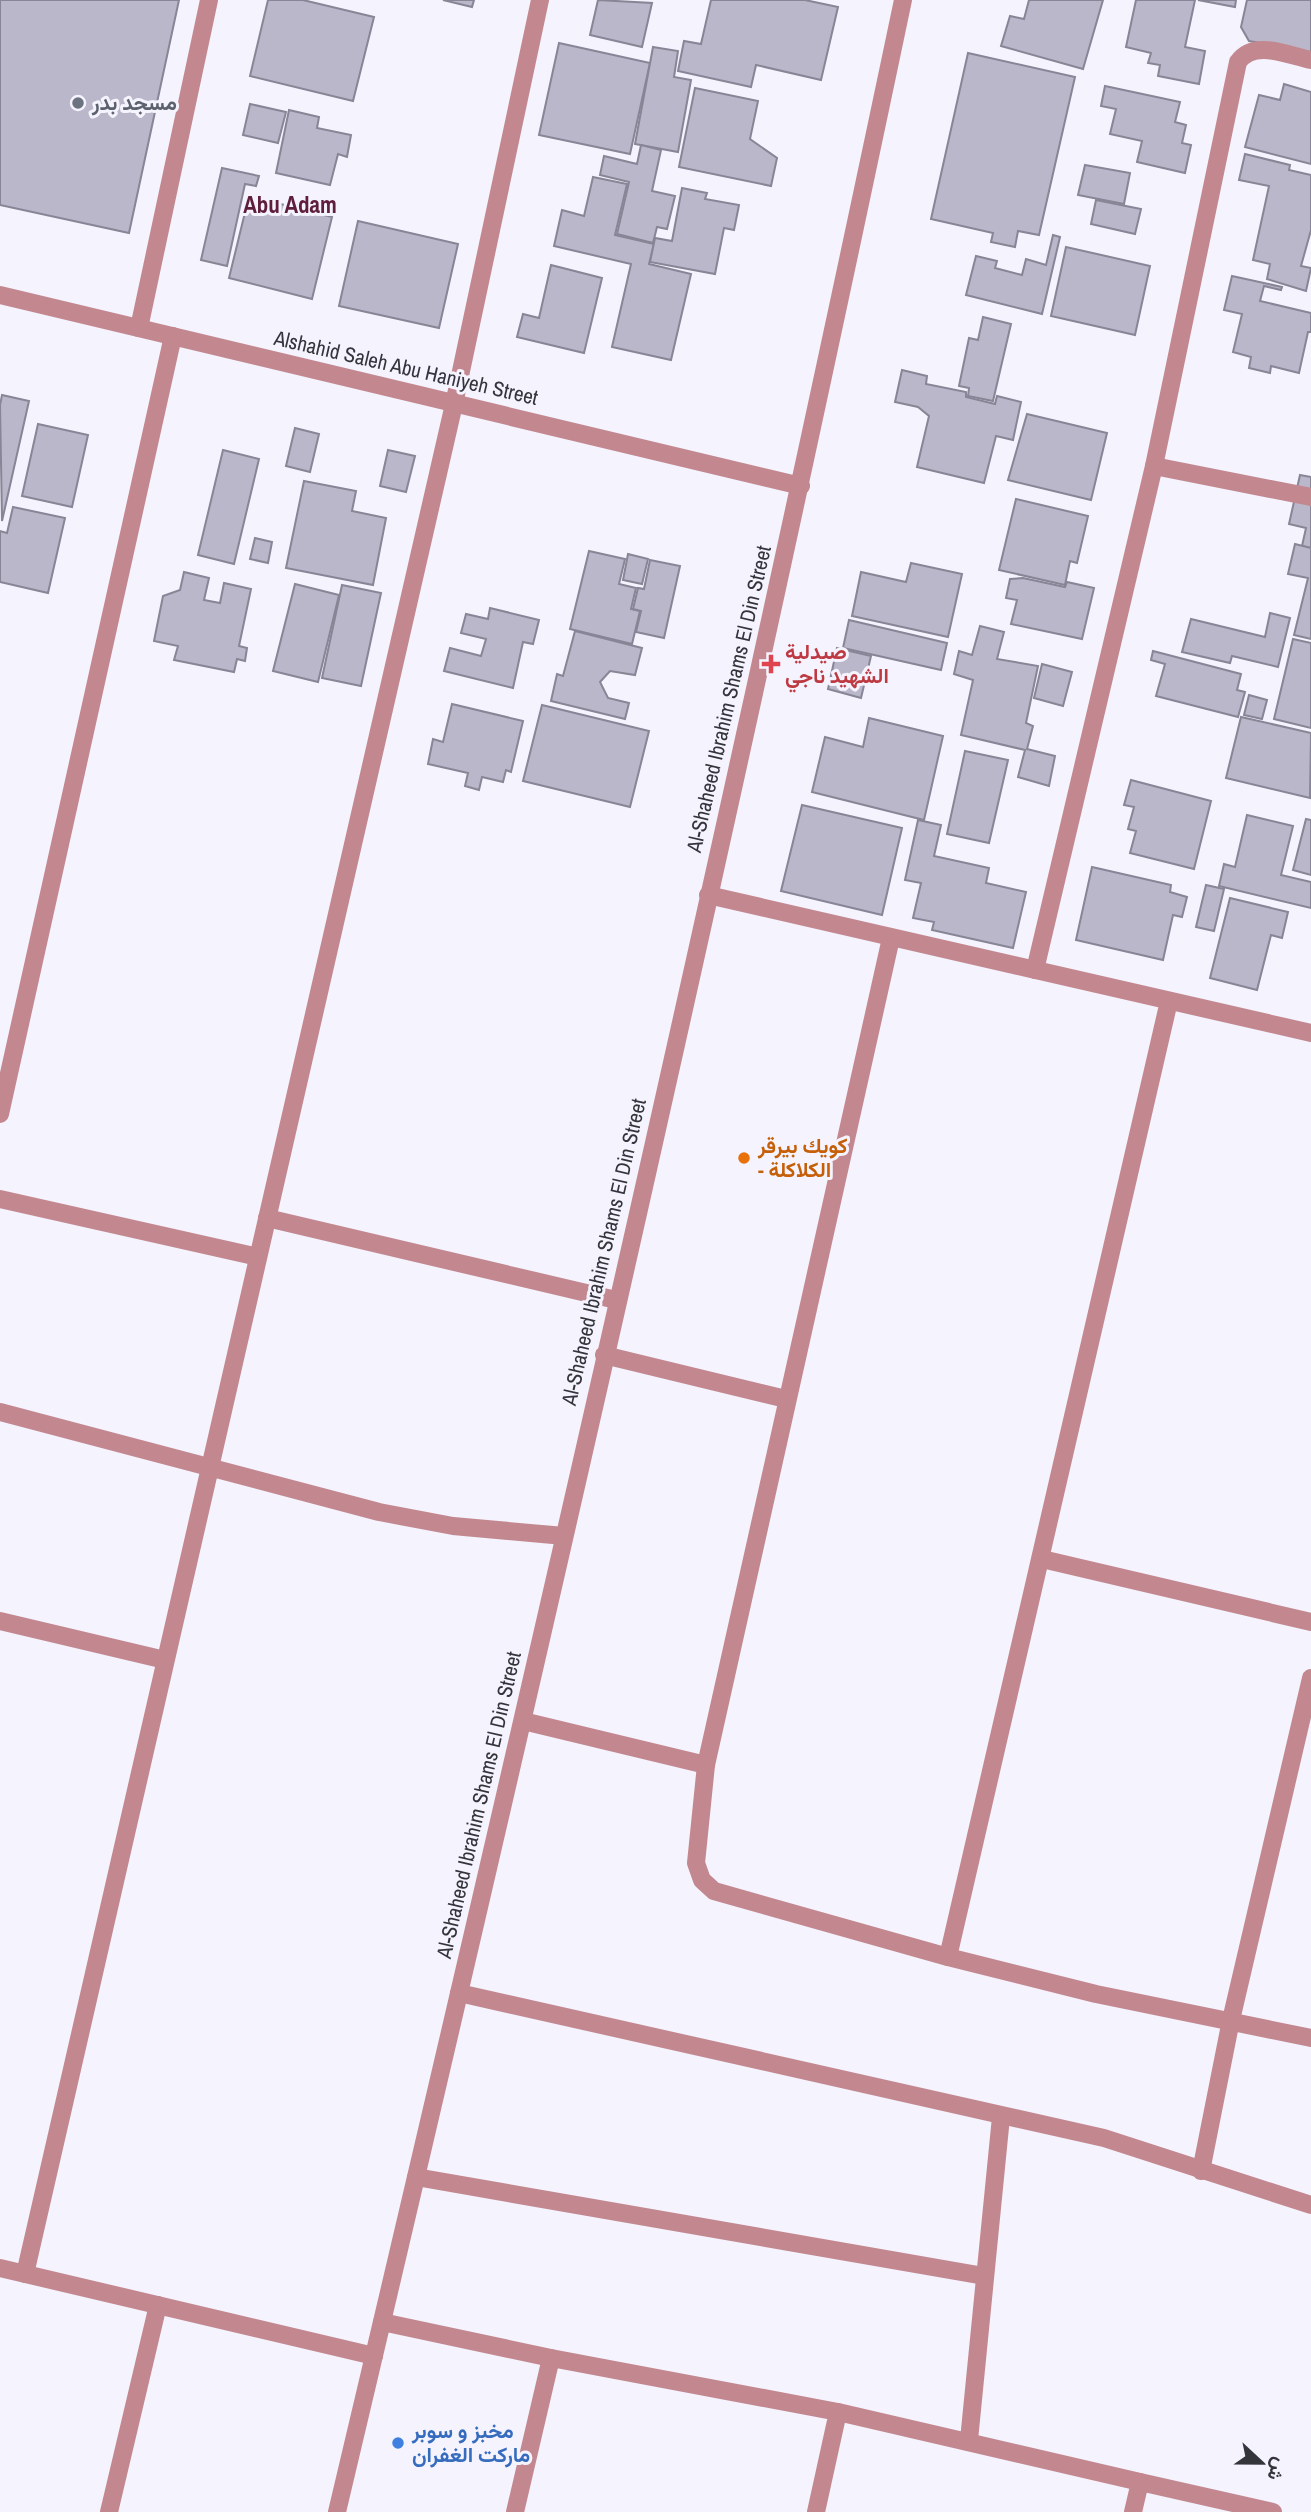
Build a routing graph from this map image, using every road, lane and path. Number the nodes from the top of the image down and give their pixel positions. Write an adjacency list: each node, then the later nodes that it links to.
1 (209, 0): 6 (street)
2 (540, 0): 8 (street)
3 (903, 0): 10 (street, Al-Shaheed Ibrahim Shams El Din Street)
4 (1311, 60): 9 (street)
5 (0, 295): 6 (street, Alshahid Saleh Abu Haniyeh Street)
6 (139, 328): 7 (street, Alshahid Saleh Abu Haniyeh Street)
7 (173, 336): 8 (street, Alshahid Saleh Abu Haniyeh Street); 17 (street)
8 (454, 404): 10 (street, Alshahid Saleh Abu Haniyeh Street); 19 (street)
9 (1154, 466): 11 (street); 14 (street)
10 (801, 486): 12 (street, Al-Shaheed Ibrahim Shams El Din Street)
11 (1311, 497)
12 (708, 895): 13 (street); 21 (street, Al-Shaheed Ibrahim Shams El Din Street)
13 (891, 939): 14 (street); 23 (street)
14 (1035, 970): 15 (street)
15 (1170, 1001): 16 (street); 27 (street)
16 (1311, 1033)
17 (0, 1114)
18 (0, 1199): 20 (street)
19 (267, 1218): 20 (street); 21 (street)
20 (258, 1257): 25 (street)
21 (616, 1300): 22 (street, Al-Shaheed Ibrahim Shams El Din Street)
22 (604, 1355): 23 (street); 26 (street, Al-Shaheed Ibrahim Shams El Din Street)
23 (786, 1399): 33 (street)
24 (0, 1412): 25 (street)
25 (210, 1469): 26 (street); 30 (street)
26 (564, 1536): 32 (street, Al-Shaheed Ibrahim Shams El Din Street)
27 (1041, 1559): 29 (street); 34 (street)
28 (0, 1621): 30 (street)
29 (1311, 1622)
30 (166, 1660): 43 (street)
31 (1311, 1678): 36 (street)
32 (523, 1721): 33 (street); 35 (street, Al-Shaheed Ibrahim Shams El Din Street)
33 (706, 1765): 34 (street)
34 (948, 1957): 36 (street)
35 (459, 1993): 38 (street); 40 (street, Al-Shaheed Ibrahim Shams El Din Street)
36 (1231, 2020): 37 (street); 39 (street)
37 (1311, 2038)
38 (1001, 2117): 39 (street); 44 (street)
39 (1201, 2171): 41 (street)
40 (416, 2177): 44 (street); 46 (street, Al-Shaheed Ibrahim Shams El Din Street)
41 (1311, 2205)
42 (0, 2268): 43 (street)
43 (25, 2274): 45 (street)
44 (984, 2276): 50 (street)
45 (158, 2305): 47 (street); 52 (street)
46 (382, 2322): 47 (street, Al-Shaheed Ibrahim Shams El Din Street); 48 (street)
47 (374, 2356): 53 (street, Al-Shaheed Ibrahim Shams El Din Street)
48 (551, 2358): 49 (street); 54 (street)
49 (838, 2412): 50 (street); 55 (street)
50 (969, 2440): 51 (street)
51 (1140, 2482): 56 (street); 57 (street)
52 (109, 2512)
53 (337, 2512)
54 (515, 2512)
55 (816, 2512)
56 (1133, 2512)
57 (1273, 2512)

